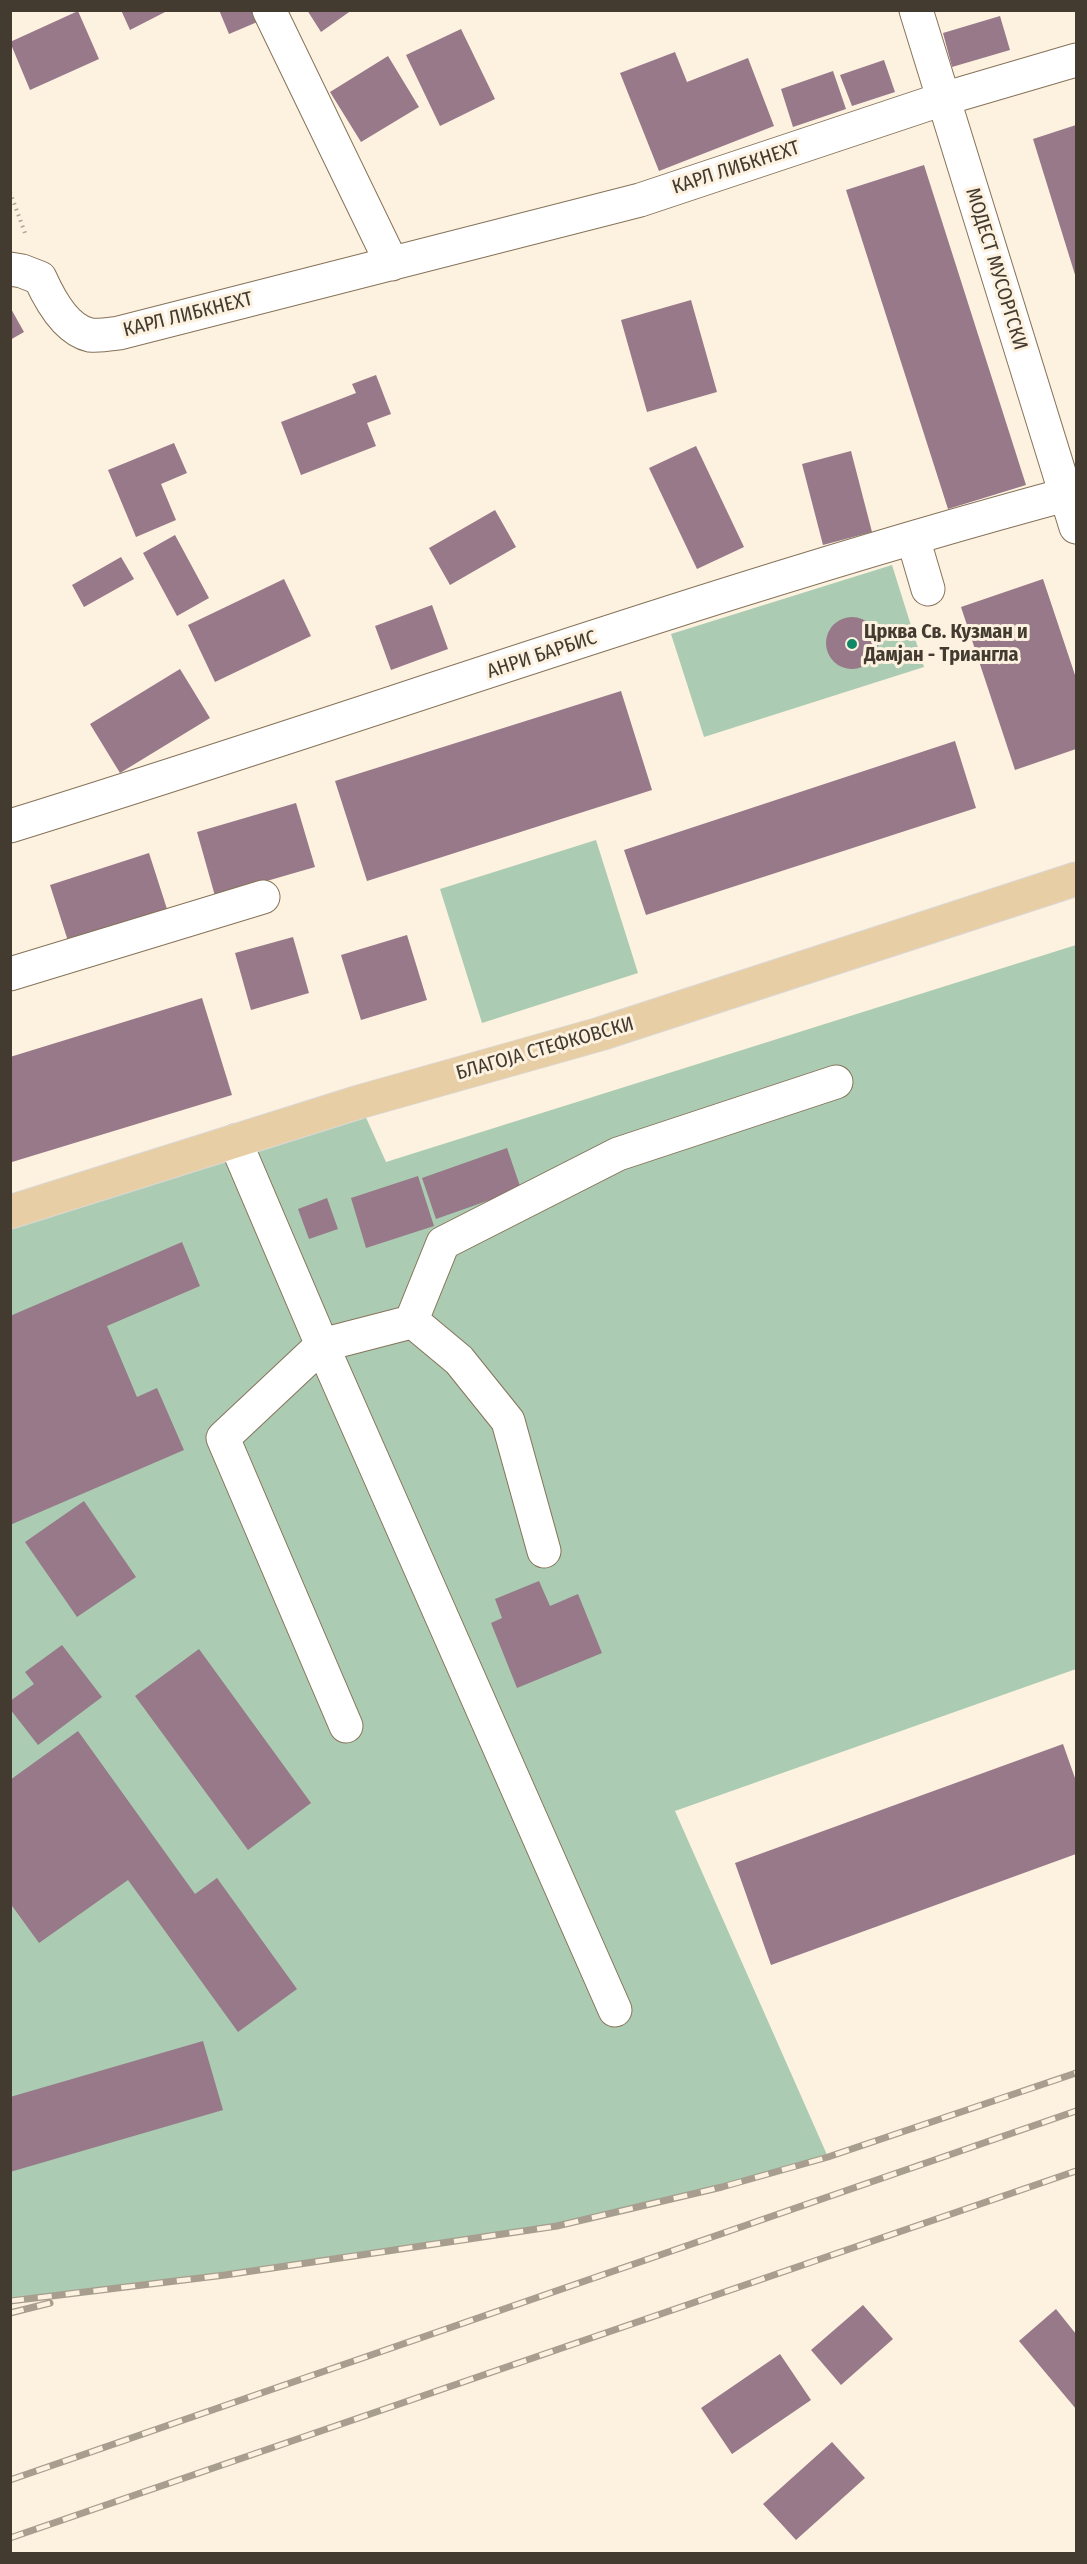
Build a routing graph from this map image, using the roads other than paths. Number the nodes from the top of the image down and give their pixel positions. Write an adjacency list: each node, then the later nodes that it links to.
1 (269, 10): 5 (street)
2 (916, 10): 4 (street, МОДЕСТ МУСОРГСКИ)
3 (1077, 60): 4 (street, КАРЛ ЛИБКНЕХТ)
4 (943, 99): 5 (street, КАРЛ ЛИБКНЕХТ); 7 (street, МОДЕСТ МУСОРГСКИ)
5 (392, 264): 6 (street, КАРЛ ЛИБКНЕХТ)
6 (25, 273)
7 (1072, 493): 8 (street, МОДЕСТ МУСОРГСКИ); 9 (street, АНРИ БАРБИС)
8 (1077, 527)
9 (913, 538): 10 (street); 11 (street, АНРИ БАРБИС)
10 (928, 589)
11 (10, 826)
12 (1077, 879): 16 (main road, БЛАГОЈА СТЕФКОВСКИ)
13 (263, 897): 14 (street)
14 (10, 974)
15 (836, 1082): 18 (street)
16 (235, 1141): 17 (main road, БЛАГОЈА СТЕФКОВСКИ); 19 (street)
17 (10, 1212)
18 (411, 1320): 19 (street); 20 (street)
19 (322, 1346): 21 (street); 22 (street)
20 (544, 1551)
21 (346, 1726)
22 (615, 2010)

